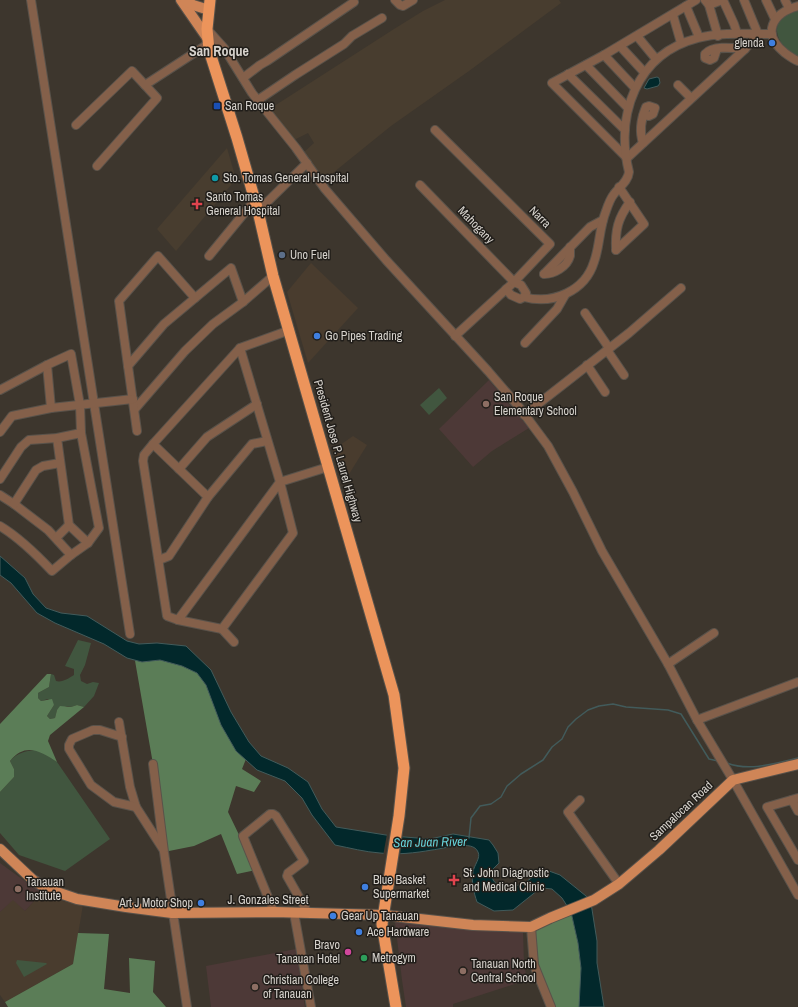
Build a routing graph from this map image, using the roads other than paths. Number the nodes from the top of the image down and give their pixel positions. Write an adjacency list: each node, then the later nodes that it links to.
1 (31, 0): 81 (street)
2 (181, 0): 25 (main road)
3 (185, 0): 13 (main road)
4 (395, 0): 5 (street)
5 (414, 0)
6 (696, 0): 14 (street)
7 (722, 0): 12 (street); 20 (street)
8 (744, 0): 21 (street)
9 (766, 0): 19 (street)
10 (785, 0): 16 (street)
11 (354, 2): 37 (street)
12 (707, 3): 24 (street)
13 (210, 5): 25 (highway, President Jose P. Laurel Highway)
14 (686, 6): 17 (street); 26 (street)
15 (798, 6): 16 (street)
16 (789, 8): 19 (street)
17 (673, 14): 23 (street); 27 (street)
18 (382, 18): 42 (street)
19 (775, 19): 22 (street)
20 (737, 34): 21 (street); 24 (street)
21 (758, 34): 22 (street); 30 (street)
22 (771, 34): 33 (street)
23 (637, 36): 28 (street); 32 (street)
24 (718, 36): 26 (street)
25 (208, 38): 37 (street); 38 (street); 54 (highway, President Jose P. Laurel Highway)
26 (699, 38): 27 (street)
27 (681, 43): 32 (street)
28 (620, 46): 31 (street); 35 (street)
29 (717, 49): 30 (street)
30 (745, 49): 41 (street)
31 (604, 56): 34 (street); 40 (street)
32 (656, 59): 35 (street)
33 (798, 61)
34 (586, 65): 36 (street); 43 (street)
35 (644, 72): 40 (street)
36 (568, 74): 47 (street); 49 (street)
37 (243, 78): 42 (street)
38 (145, 85): 45 (street); 51 (street)
39 (678, 85): 41 (street)
40 (635, 88): 43 (street)
41 (691, 98): 48 (street)
42 (258, 100): 50 (street)
43 (628, 108): 47 (street)
44 (643, 115): 48 (street)
45 (76, 125)
46 (435, 130): 61 (street, Narra)
47 (625, 130): 49 (street)
48 (643, 143): 49 (street)
49 (627, 158): 53 (street)
50 (307, 163): 56 (street); 70 (street)
51 (97, 166)
52 (420, 185): 61 (street, Mahogany)
53 (619, 187): 55 (street); 57 (street)
54 (255, 200): 56 (highway, President Jose P. Laurel Highway); 59 (street)
55 (630, 202): 55 (street)
56 (258, 211): 60 (highway, President Jose P. Laurel Highway)
57 (603, 220): 58 (street); 65 (street)
58 (570, 247)
59 (209, 256)
60 (274, 276): 67 (street); 69 (highway, President Jose P. Laurel Highway)
61 (514, 282): 63 (street, Narra); 64 (street, Mahogany)
62 (681, 288): 73 (street)
63 (506, 289): 64 (street); 70 (street, Narra)
64 (525, 295): 65 (street)
65 (565, 295): 71 (street)
66 (195, 298): 67 (street); 75 (street); 75 (street)
67 (243, 302): 85 (street)
68 (585, 313): 73 (street)
69 (290, 330): 72 (street); 94 (highway, President Jose P. Laurel Highway)
70 (455, 336): 86 (street)
71 (525, 343)
72 (240, 348): 82 (street); 92 (street)
73 (608, 349): 76 (street); 77 (street)
74 (47, 365): 78 (street); 83 (street); 84 (street)
75 (128, 366): 80 (street)
76 (587, 366): 79 (street); 86 (street)
77 (624, 375)
78 (0, 390)
79 (605, 392)
80 (133, 398): 81 (street); 85 (street)
81 (93, 404): 83 (street); 110 (street)
82 (257, 404): 91 (street); 95 (street)
83 (80, 405): 84 (street); 89 (street)
84 (51, 408): 88 (street)
85 (135, 409): 87 (street)
86 (524, 415): 112 (street)
87 (137, 431)
88 (0, 432)
89 (81, 433): 90 (street); 104 (street)
90 (57, 438): 93 (street); 96 (street)
91 (268, 441): 97 (street); 99 (street)
92 (153, 444): 95 (street); 106 (street)
93 (60, 463): 100 (street); 101 (street)
94 (328, 467): 97 (street); 133 (highway, President Jose P. Laurel Highway)
95 (179, 469): 99 (street)
96 (0, 479)
97 (280, 482): 107 (street); 108 (street)
98 (0, 495): 100 (street)
99 (208, 497): 106 (street)
100 (14, 504): 103 (street)
101 (69, 525): 103 (street); 104 (street)
102 (0, 526): 105 (street)
103 (56, 538): 105 (street)
104 (88, 543): 105 (street)
105 (71, 555)
106 (159, 560): 107 (street)
107 (178, 620): 108 (street)
108 (222, 630): 111 (street)
109 (714, 633): 112 (street)
110 (130, 634)
111 (234, 642)
112 (668, 664): 114 (street)
113 (798, 682): 114 (street)
114 (697, 720): 119 (street)
115 (119, 722): 116 (street)
116 (122, 737): 122 (street); 122 (street)
117 (153, 764): 125 (street)
118 (798, 764): 119 (main road, Sampalocan Road)
119 (733, 780): 127 (main road, Sampalocan Road); 128 (street)
120 (795, 799): 123 (street); 126 (street)
121 (580, 800): 127 (street)
122 (136, 807): 125 (street)
123 (798, 811)
124 (0, 850): 131 (main road, J. Gonzales Street)
125 (164, 852): 131 (street)
126 (798, 860)
127 (619, 884): 134 (main road, Sampalocan Road)
128 (798, 895)
129 (274, 912): 130 (main road, J. Gonzales Street); 131 (main road, J. Gonzales Street); 132 (street)
130 (294, 912): 132 (main road, J. Gonzales Street); 136 (street)
131 (172, 913): 135 (street)
132 (308, 913): 133 (main road, J. Gonzales Street)
133 (384, 915): 134 (main road, J. Gonzales Street); 137 (highway, President Jose P. Laurel Highway); 138 (highway, President Jose P. Laurel Highway)
134 (531, 928): 139 (street)
135 (187, 1007)
136 (311, 1007)
137 (396, 1007)
138 (402, 1007)
139 (551, 1007)

